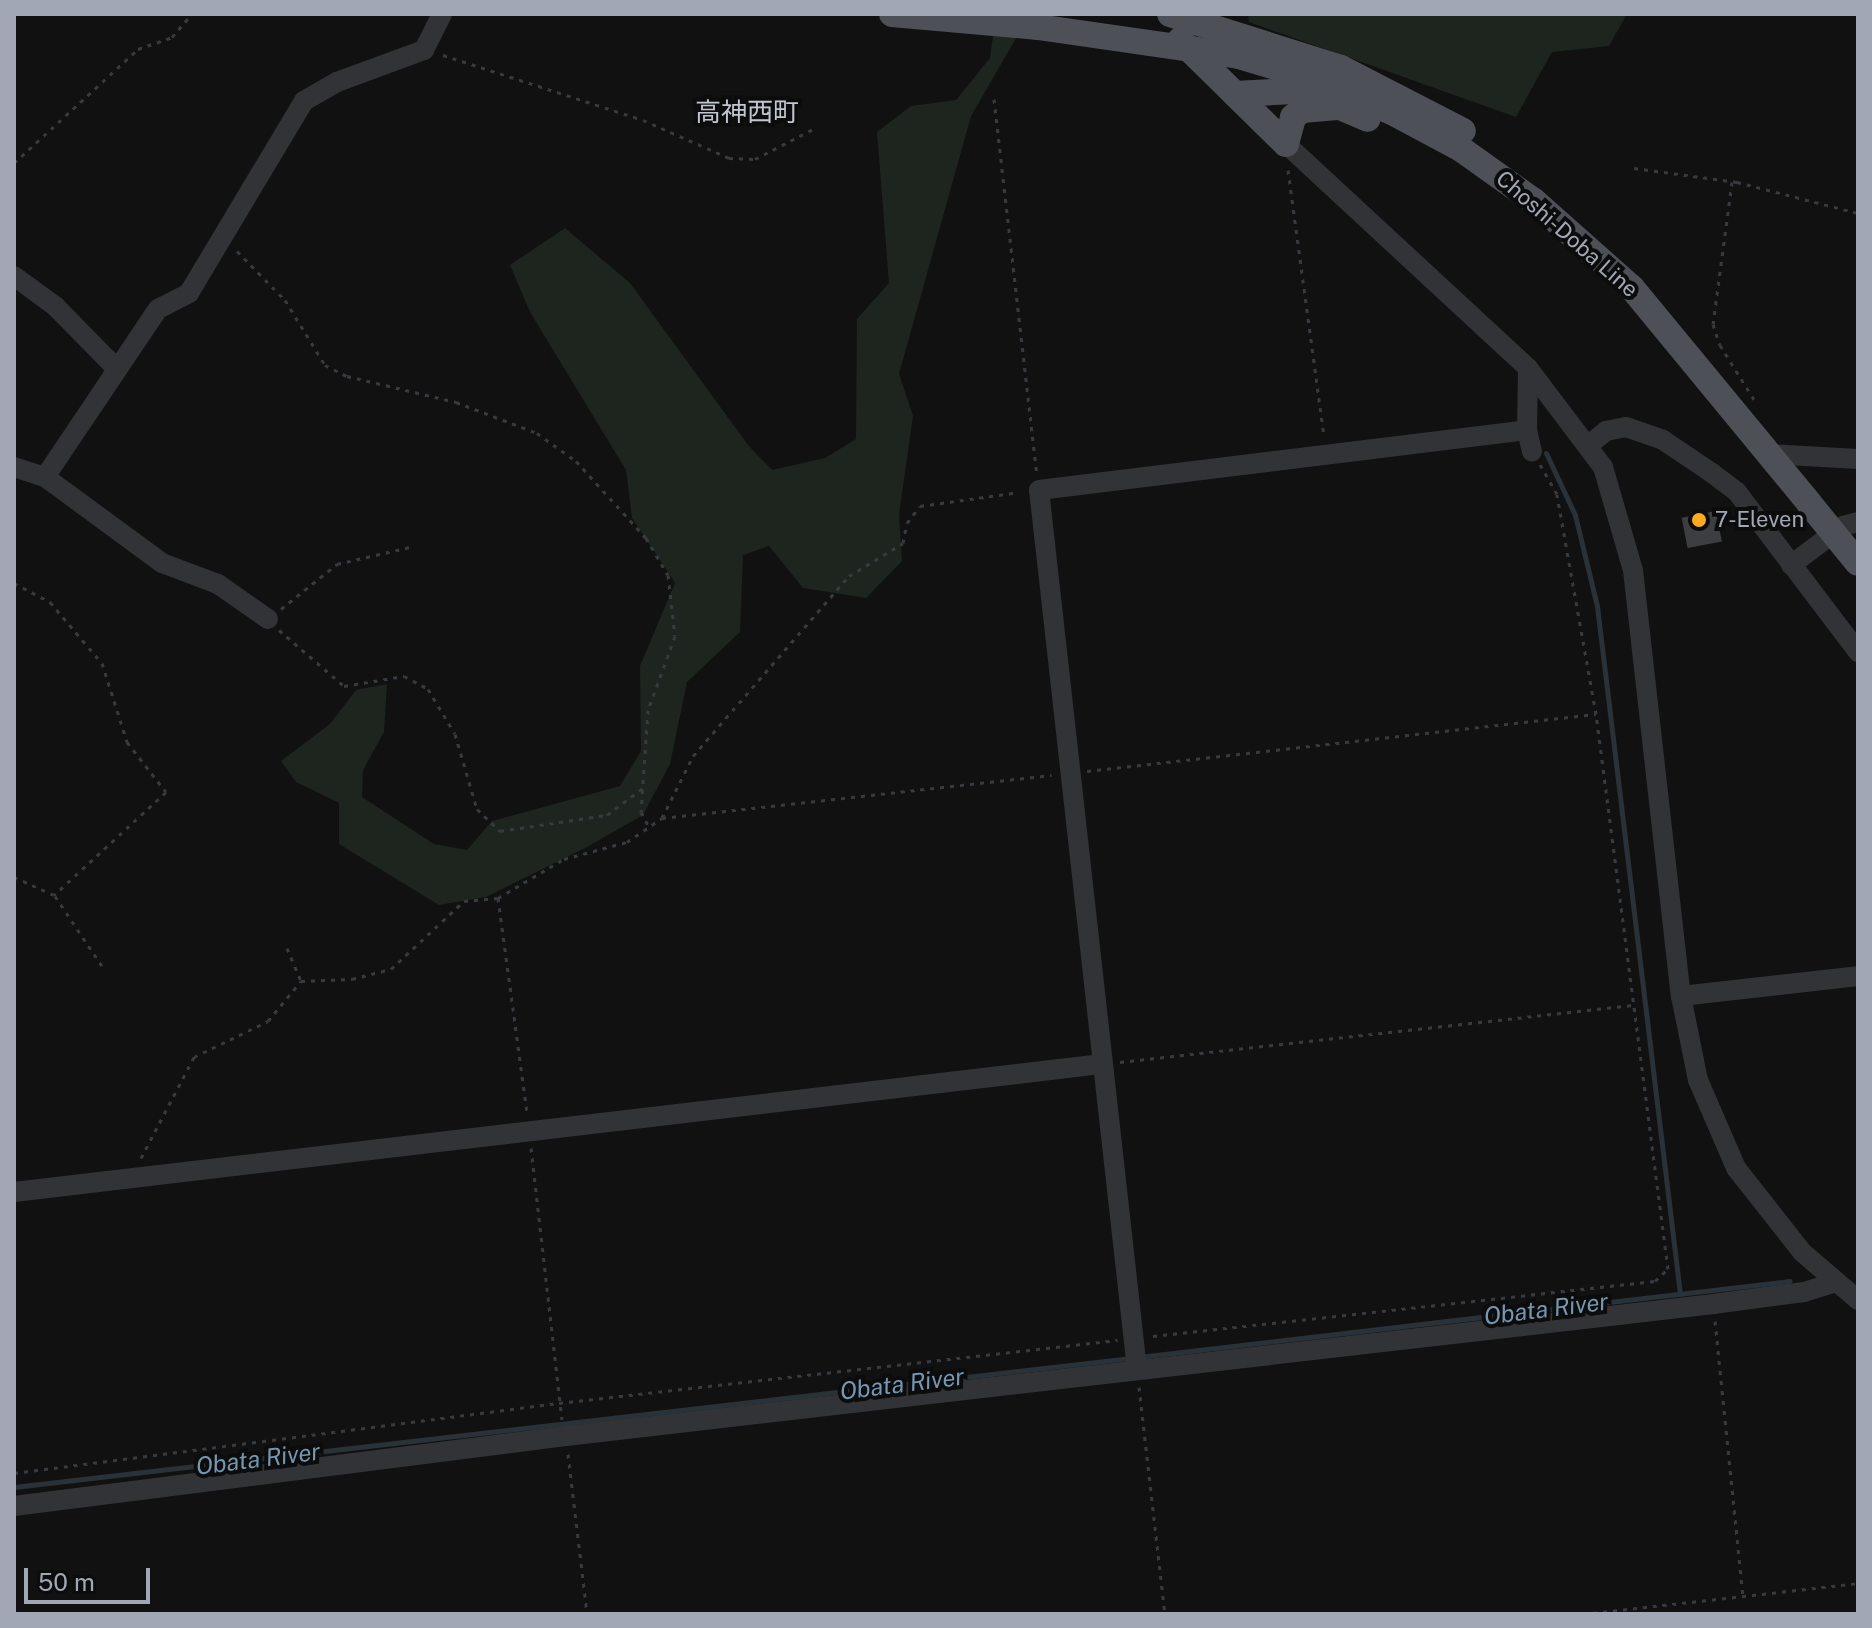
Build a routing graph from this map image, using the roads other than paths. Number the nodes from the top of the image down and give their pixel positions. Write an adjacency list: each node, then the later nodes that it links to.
1 (442, 14): 11 (street)
2 (892, 14): 9 (main road, Choshi-Doba Line, bridge)
3 (1154, 14): 5 (main road)
4 (1170, 14): 9 (main road)
5 (1235, 94): 6 (main road); 7 (main road)
6 (1340, 107): 7 (main road); 10 (main road)
7 (1289, 147): 12 (street)
8 (14, 276): 11 (street)
9 (1632, 288): 10 (main road, Choshi-Doba Line)
10 (1692, 358): 16 (main road, Choshi-Doba Line)
11 (115, 367): 19 (street)
12 (1528, 368): 13 (street); 14 (street)
13 (1527, 430): 15 (street); 27 (street)
14 (1590, 444): 22 (street); 26 (street)
15 (1532, 451)
16 (1771, 454): 17 (street); 21 (main road, Choshi-Doba Line, bridge)
17 (1858, 459)
18 (14, 467): 19 (street)
19 (45, 477): 23 (street)
20 (1858, 522): 22 (street)
21 (1858, 563)
22 (1791, 565): 24 (street)
23 (268, 619)
24 (1858, 652)
25 (1858, 976): 26 (street)
26 (1681, 996): 29 (street)
27 (1102, 1064): 28 (street); 31 (street)
28 (14, 1192)
29 (1836, 1282): 30 (street); 31 (street)
30 (1858, 1300)
31 (1137, 1369): 32 (street)
32 (14, 1506)

